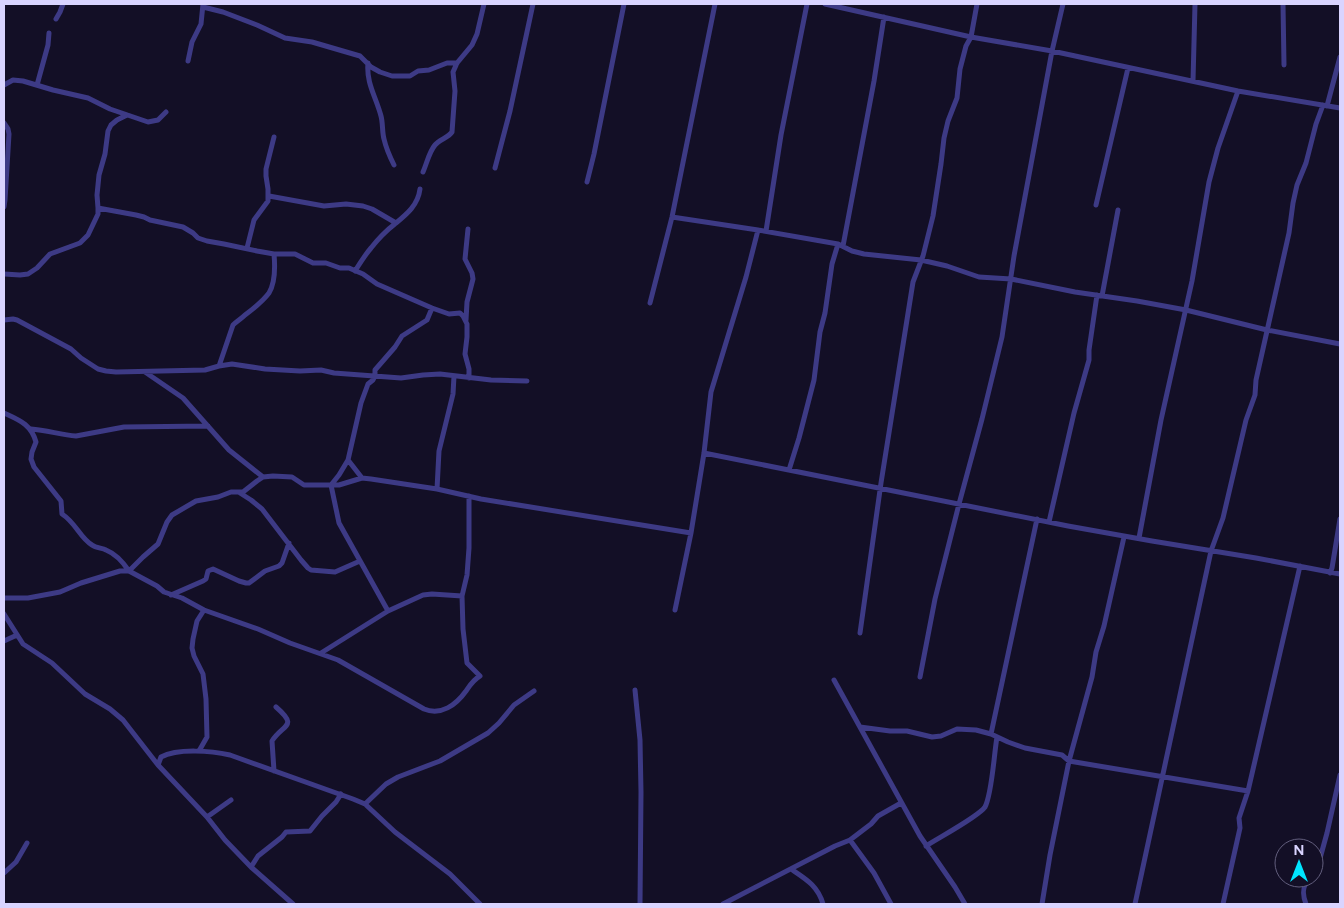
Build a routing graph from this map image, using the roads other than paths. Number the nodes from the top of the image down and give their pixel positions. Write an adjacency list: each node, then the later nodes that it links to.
1 (63, 4): 14 (street)
2 (484, 4): 21 (street)
3 (533, 4): 35 (street)
4 (624, 4): 37 (street)
5 (715, 4): 44 (street)
6 (807, 4): 48 (street)
7 (825, 4): 13 (street)
8 (977, 4): 16 (street)
9 (1063, 4): 17 (street)
10 (1195, 4): 24 (street)
11 (1283, 4): 22 (street)
12 (203, 5): 19 (street); 20 (street)
13 (884, 17): 16 (street); 49 (street)
14 (56, 19)
15 (49, 33): 26 (street)
16 (971, 37): 17 (street); 52 (street)
17 (1052, 52): 23 (street); 55 (street)
18 (1340, 57): 28 (street)
19 (188, 61)
20 (368, 63): 21 (street); 34 (street)
21 (457, 63): 36 (street)
22 (1284, 65)
23 (1128, 68): 24 (street); 40 (street)
24 (1193, 81): 27 (street)
25 (4, 85): 26 (street)
26 (37, 85): 31 (street)
27 (1238, 90): 28 (street); 59 (street)
28 (1325, 105): 29 (street); 62 (street)
29 (1340, 108)
30 (166, 112): 31 (street)
31 (127, 115): 42 (street)
32 (4, 123): 41 (street)
33 (274, 137): 39 (street)
34 (394, 165)
35 (495, 168)
36 (423, 172)
37 (587, 182)
38 (420, 190): 45 (street)
39 (269, 196): 45 (street); 50 (street)
40 (1096, 205)
41 (4, 207)
42 (98, 208): 50 (street); 54 (street)
43 (1118, 210): 56 (street)
44 (672, 218): 47 (street); 57 (street)
45 (396, 223): 53 (street)
46 (468, 229): 61 (street)
47 (758, 230): 48 (street); 73 (street)
48 (766, 231): 49 (street)
49 (841, 245): 52 (street); 75 (street)
50 (247, 248): 51 (street)
51 (274, 254): 53 (street); 64 (street)
52 (921, 260): 55 (street); 79 (street)
53 (355, 271): 58 (street)
54 (4, 274)
55 (1011, 279): 56 (street); 83 (street)
56 (1099, 296): 59 (street); 86 (street)
57 (650, 303)
58 (432, 308): 61 (street); 66 (street)
59 (1186, 310): 62 (street); 89 (street)
60 (4, 320): 65 (street)
61 (466, 321): 68 (street)
62 (1267, 330): 63 (street); 91 (street)
63 (1340, 344)
64 (219, 366): 65 (street); 66 (street)
65 (144, 372): 71 (street)
66 (375, 376): 67 (street); 74 (street)
67 (454, 376): 68 (street); 80 (street)
68 (469, 378): 69 (street)
69 (527, 380)
70 (4, 413): 72 (street)
71 (208, 426): 72 (street); 76 (street)
72 (31, 429): 94 (street)
73 (704, 454): 75 (street); 87 (street)
74 (348, 460): 77 (street); 78 (street)
75 (789, 470): 79 (street)
76 (263, 477): 78 (street); 81 (street)
77 (362, 478): 78 (street); 80 (street)
78 (331, 485): 92 (street)
79 (881, 488): 83 (street); 104 (street)
80 (437, 489): 82 (street)
81 (239, 492): 90 (street); 94 (street)
82 (469, 496): 87 (street); 98 (street)
83 (958, 504): 84 (street); 108 (street)
84 (1037, 519): 86 (street); 114 (street)
85 (1340, 519): 95 (street)
86 (1049, 522): 88 (street)
87 (691, 533): 101 (street)
88 (1124, 537): 89 (street); 119 (street)
89 (1139, 538): 91 (street)
90 (289, 543): 92 (street); 97 (street)
91 (1211, 550): 93 (street); 123 (street)
92 (360, 561): 102 (street)
93 (1300, 566): 95 (street); 124 (street)
94 (129, 571): 97 (street); 99 (street)
95 (1330, 573): 96 (street)
96 (1340, 574)
97 (171, 595): 100 (street)
98 (462, 596): 102 (street); 107 (street)
99 (4, 598)
100 (204, 610): 107 (street); 116 (street)
101 (675, 610)
102 (388, 611): 107 (street)
103 (4, 614): 105 (street)
104 (860, 633)
105 (17, 635): 106 (street); 117 (street)
106 (4, 642)
107 (321, 653)
108 (920, 677)
109 (834, 680): 113 (street)
110 (635, 690): 141 (street)
111 (534, 691): 128 (street)
112 (276, 707): 121 (street)
113 (860, 727): 114 (street); 127 (street)
114 (991, 734): 115 (street)
115 (997, 737): 119 (street); 132 (street)
116 (200, 751): 118 (street); 121 (street)
117 (150, 755): 118 (street); 120 (street)
118 (161, 757): 120 (street)
119 (1069, 761): 123 (street); 147 (street)
120 (158, 765): 129 (street)
121 (274, 771): 125 (street)
122 (1340, 775): 133 (street)
123 (1163, 777): 124 (street); 148 (street)
124 (1248, 791): 149 (street)
125 (341, 794): 128 (street); 134 (street)
126 (231, 800): 129 (street)
127 (901, 803): 130 (street); 132 (street)
128 (365, 804): 140 (street)
129 (207, 816): 134 (street)
130 (850, 840): 135 (street); 145 (street)
131 (27, 843): 136 (street)
132 (926, 846): 146 (street)
133 (1324, 846)
134 (251, 867): 139 (street)
135 (791, 869): 138 (street); 144 (street)
136 (4, 873)
137 (1303, 888): 150 (street)
138 (736, 898): 142 (street); 143 (street)
139 (293, 904)
140 (480, 904)
141 (640, 904)
142 (723, 904)
143 (740, 904)
144 (823, 904)
145 (890, 904)
146 (965, 904)
147 (1042, 904)
148 (1135, 904)
149 (1223, 904)
150 (1306, 904)

